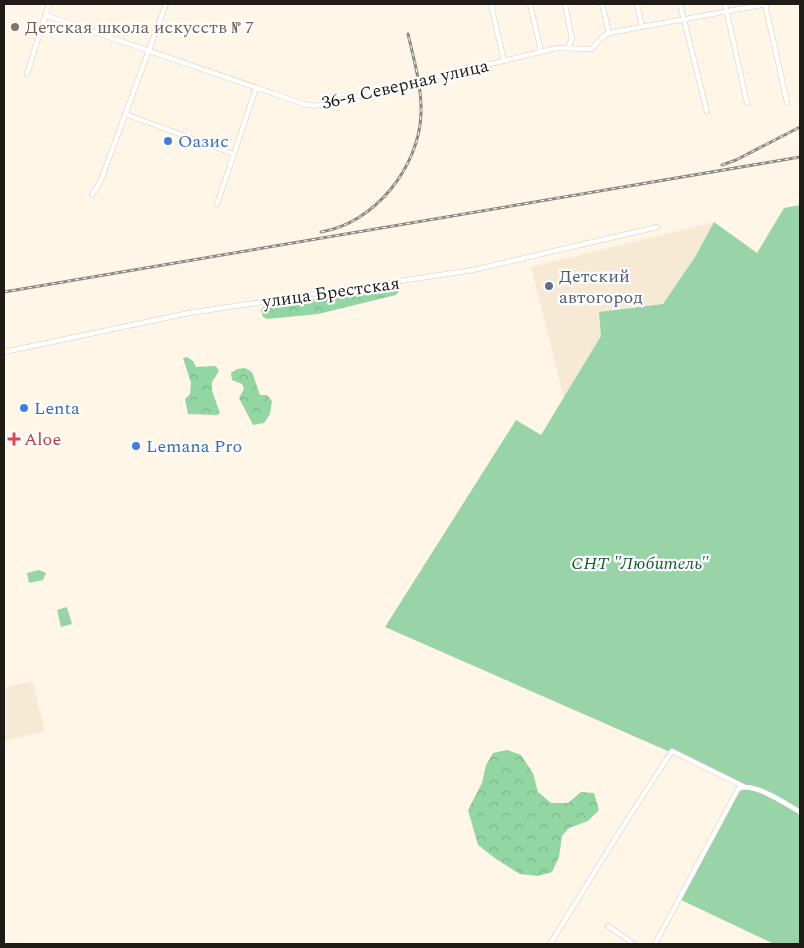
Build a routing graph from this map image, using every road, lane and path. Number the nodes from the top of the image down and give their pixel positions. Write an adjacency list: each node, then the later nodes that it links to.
1 (49, 4): 12 (street)
2 (166, 4): 17 (street)
3 (491, 4): 19 (street)
4 (530, 4): 18 (street)
5 (565, 4): 16 (street)
6 (602, 4): 15 (street)
7 (637, 4): 14 (street)
8 (680, 4): 13 (street)
9 (725, 4): 11 (street)
10 (766, 4): 11 (street); 22 (street)
11 (727, 11): 13 (street); 23 (street)
12 (45, 15): 17 (street, 36-я Северная улица); 20 (street)
13 (684, 20): 14 (street); 24 (street)
14 (642, 27): 15 (street)
15 (609, 33): 16 (street, 36-я Северная улица)
16 (568, 48): 18 (street, 36-я Северная улица)
17 (149, 51): 21 (street, 36-я Северная улица); 25 (street)
18 (541, 51): 19 (street, 36-я Северная улица)
19 (504, 61): 21 (street, 36-я Северная улица)
20 (27, 74)
21 (256, 88): 26 (street)
22 (786, 102)
23 (747, 103)
24 (707, 112)
25 (125, 114): 26 (street); 27 (street)
26 (234, 154): 28 (street)
27 (92, 195)
28 (217, 204)
29 (658, 227): 30 (street, улица Брестская)
30 (4, 352)
31 (743, 786): 32 (street); 34 (street); 36 (street)
32 (800, 812)
33 (608, 926): 35 (street)
34 (550, 944)
35 (634, 944)
36 (654, 944)

